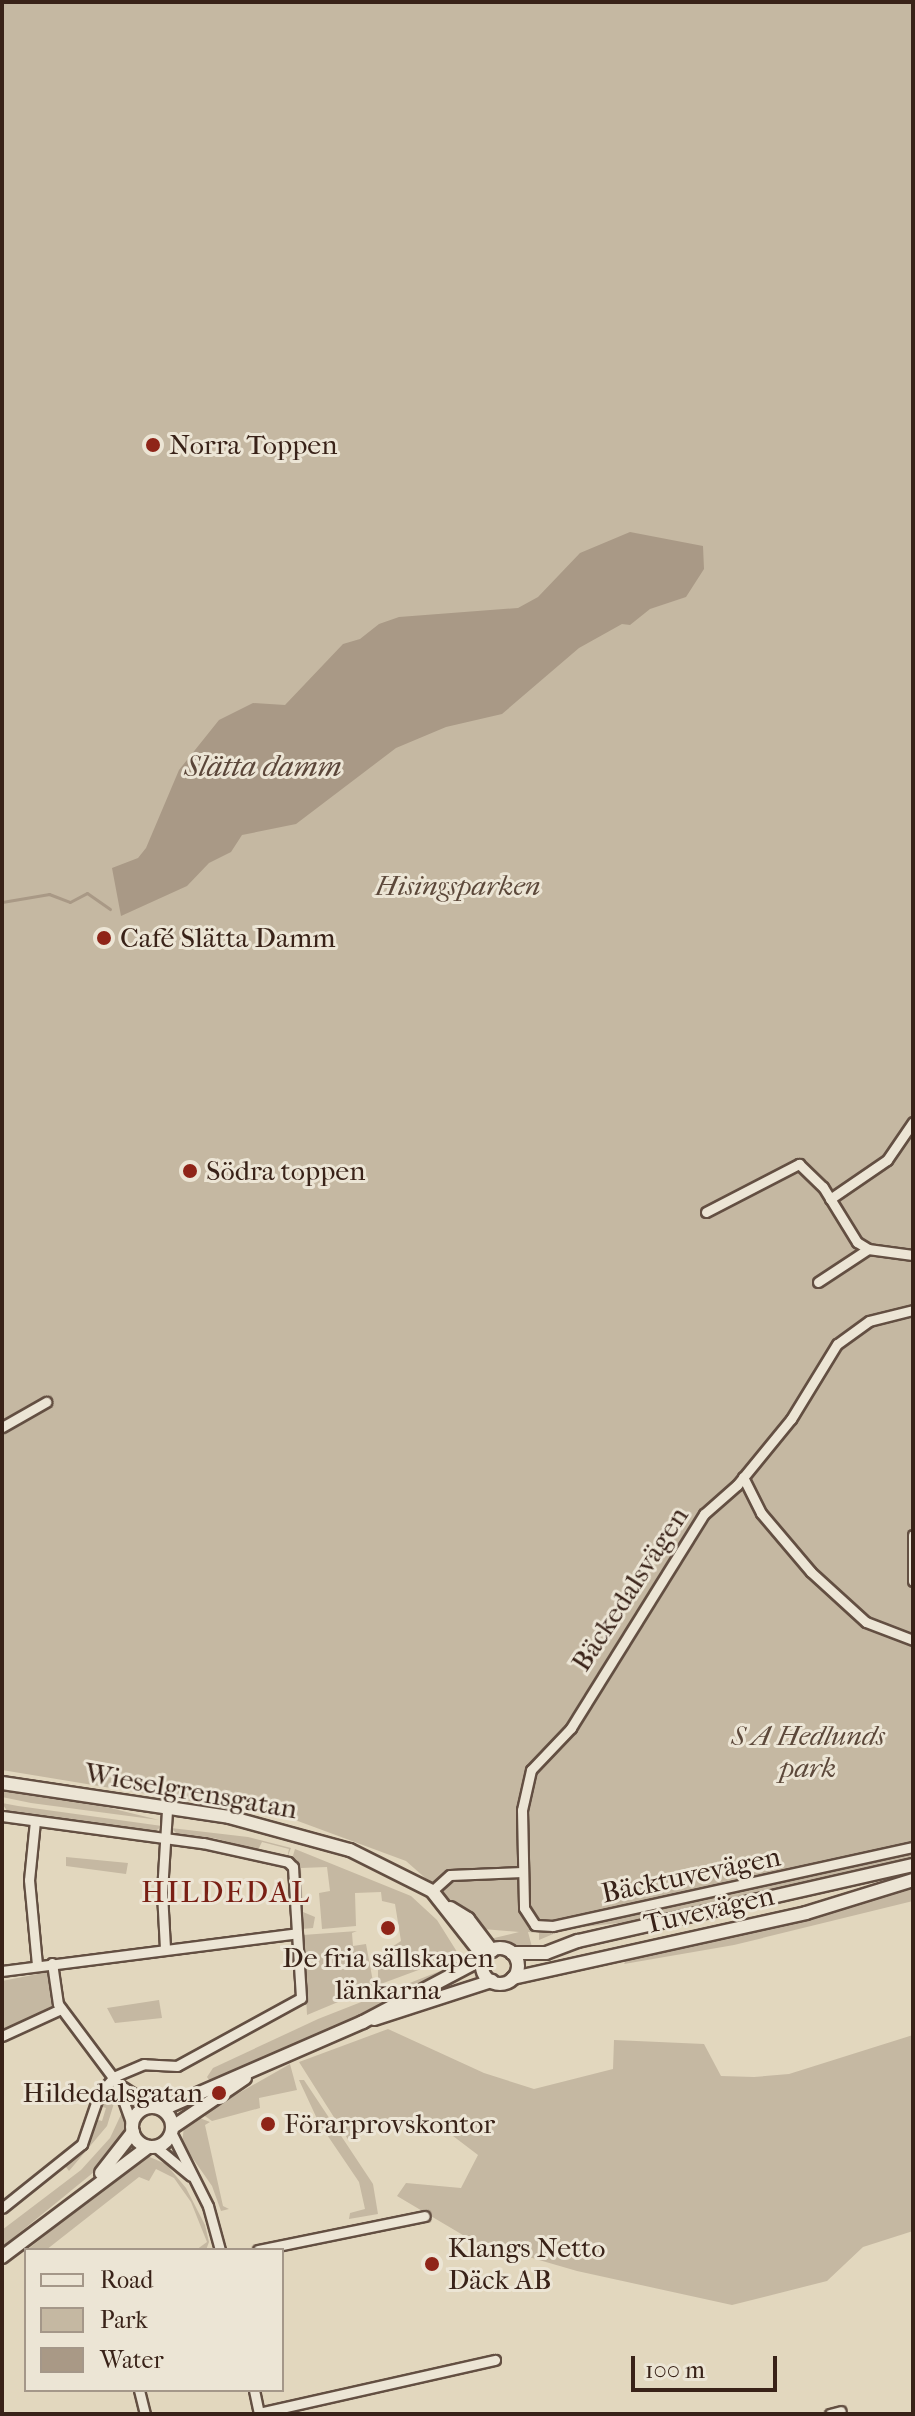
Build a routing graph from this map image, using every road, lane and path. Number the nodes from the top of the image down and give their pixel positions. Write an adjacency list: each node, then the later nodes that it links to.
1 (913, 1122): 2 (street)
2 (830, 1199): 3 (street); 4 (street)
3 (706, 1212)
4 (868, 1249): 5 (street); 6 (street)
5 (913, 1255)
6 (818, 1282)
7 (913, 1310): 10 (street, Bäckedalsvägen)
8 (46, 1402): 9 (street)
9 (2, 1427)
10 (743, 1477): 13 (street); 21 (street, Bäckedalsvägen)
11 (913, 1540): 12 (street)
12 (913, 1581)
13 (913, 1640)
14 (2, 1783): 15 (main road, Wieselgrensgatan)
15 (167, 1810): 18 (street); 23 (main road, Wieselgrensgatan)
16 (2, 1816): 17 (street)
17 (35, 1821): 18 (street); 29 (street)
18 (165, 1838): 24 (street); 25 (street)
19 (913, 1847): 21 (street, Bäcktuvevägen)
20 (913, 1865): 26 (main road, Tuvevägen)
21 (522, 1872): 23 (street)
22 (913, 1880): 31 (main road, Tuvevägen)
23 (432, 1891): 27 (main road, Wieselgrensgatan)
24 (297, 1933): 25 (street); 37 (street)
25 (165, 1948): 28 (street)
26 (512, 1953): 27 (main road, Tuvevägen); 31 (main road)
27 (486, 1956): 32 (main road); 34 (main road, Tuvevägen)
28 (52, 1963): 29 (street); 33 (street)
29 (37, 1965): 30 (street)
30 (2, 1971)
31 (513, 1978): 32 (main road, Tuvevägen)
32 (492, 1981): 34 (main road, Tuvevägen)
33 (61, 2009): 35 (street); 37 (street)
34 (363, 2022): 36 (main road, Tuvevägen)
35 (2, 2036)
36 (257, 2069): 38 (main road, Tuvevägen); 40 (main road, Tuvevägen)
37 (115, 2080): 38 (street); 39 (street); 45 (street)
38 (158, 2108): 39 (main road, Tuvevägen); 40 (main road)
39 (132, 2128): 41 (main road); 43 (main road, Tuvevägen)
40 (172, 2130): 41 (main road, Tuvevägen); 42 (street)
41 (152, 2147): 42 (street); 43 (main road, Tuvevägen)
42 (191, 2176): 47 (street)
43 (88, 2188): 49 (main road, Tuvevägen)
44 (2, 2189): 45 (street)
45 (6, 2204)
46 (425, 2216): 48 (street)
47 (220, 2248)
48 (268, 2248)
49 (2, 2257)
50 (495, 2360): 55 (street)
51 (140, 2392): 54 (street)
52 (254, 2392): 55 (street)
53 (841, 2411): 56 (street)
54 (145, 2414)
55 (259, 2414)
56 (830, 2414)

